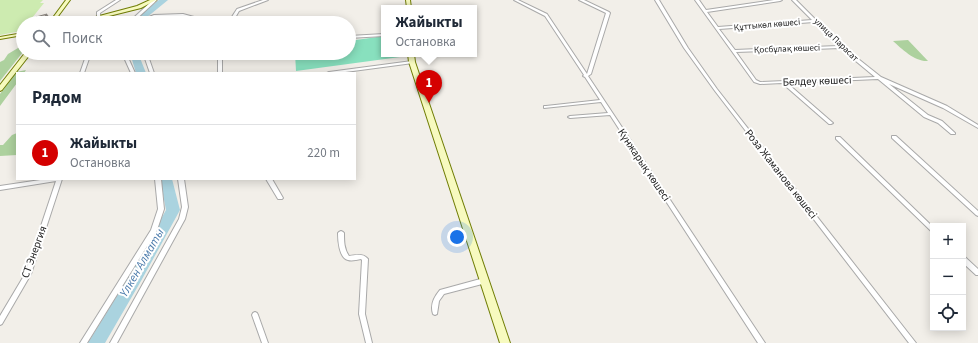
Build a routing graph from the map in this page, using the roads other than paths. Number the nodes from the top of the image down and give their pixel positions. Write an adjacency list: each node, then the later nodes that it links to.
1 (68, 0): 12 (street)
2 (118, 0): 13 (street)
3 (154, 0): 14 (street); 15 (street)
4 (266, 0): 18 (street)
5 (581, 0): 39 (street)
6 (657, 0): 74 (street, Роза Жаманова көшесі)
7 (697, 0): 11 (street)
8 (780, 0): 11 (street)
9 (794, 0): 19 (street, улица Парасат)
10 (520, 1): 39 (street, Күнжарық көшесі)
11 (706, 11): 20 (street)
12 (56, 16)
13 (99, 16)
14 (103, 16)
15 (137, 16)
16 (154, 16): 17 (street)
17 (187, 16)
18 (234, 16)
19 (816, 21): 20 (street, Құттыкөл көшесі); 25 (street, улица Парасат)
20 (718, 28): 26 (street)
21 (381, 34): 23 (street)
22 (16, 35): 24 (street)
23 (356, 36)
24 (0, 38)
25 (841, 47): 26 (street, Қосбұлақ көшесі); 40 (street, улица Парасат)
26 (733, 51): 41 (street, Белдеу көшесі)
27 (411, 57): 33 (street)
28 (23, 60): 42 (street)
29 (86, 60): 34 (street)
30 (127, 60): 35 (street)
31 (147, 60): 36 (street)
32 (220, 60): 37 (street)
33 (412, 62): 38 (street); 64 (street)
34 (82, 72)
35 (133, 72)
36 (152, 72)
37 (220, 72)
38 (337, 72)
39 (585, 76): 43 (street, Күнжарық көшесі)
40 (879, 78): 41 (street, Белдеу көшесі); 48 (street); 49 (street, улица Парасат)
41 (783, 82): 47 (street)
42 (0, 89)
43 (602, 101): 44 (street); 45 (street, Күнжарық көшесі)
44 (546, 107)
45 (610, 114): 46 (street); 73 (street, Күнжарық көшесі)
46 (570, 116)
47 (831, 123)
48 (978, 127)
49 (953, 133)
50 (894, 137): 59 (street)
51 (838, 138): 60 (street)
52 (53, 180): 57 (street)
53 (59, 180): 67 (street, СТ Энергия)
54 (158, 180): 68 (street)
55 (181, 180): 69 (street)
56 (270, 180): 58 (street)
57 (1, 189)
58 (280, 198)
59 (978, 214)
60 (930, 227)
61 (341, 234): 71 (street)
62 (966, 262): 63 (street)
63 (978, 273)
64 (484, 281): 65 (street); 72 (street)
65 (435, 312)
66 (255, 315): 70 (street)
67 (0, 322)
68 (83, 343)
69 (113, 343)
70 (265, 343)
71 (369, 343)
72 (505, 343)
73 (762, 343)
74 (913, 343)

